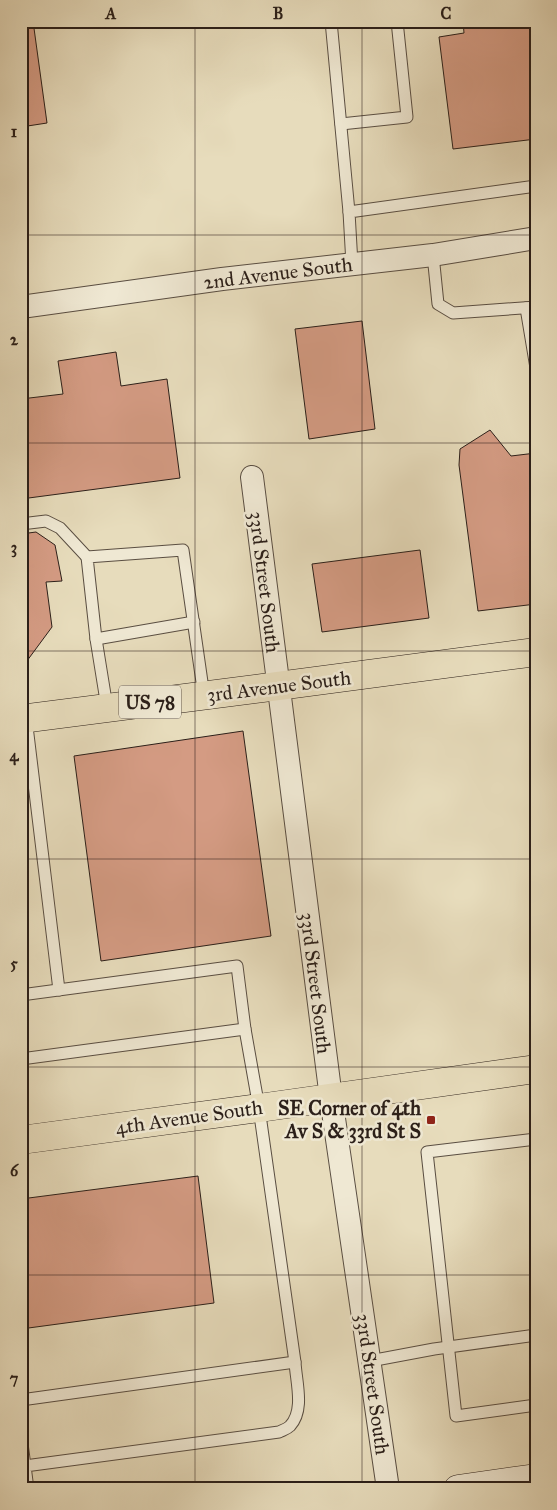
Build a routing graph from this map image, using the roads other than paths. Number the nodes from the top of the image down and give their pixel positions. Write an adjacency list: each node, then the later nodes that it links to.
1 (331, 21): 3 (lane)
2 (398, 21): 3 (lane)
3 (340, 124): 5 (lane)
4 (536, 186): 5 (lane)
5 (349, 212): 8 (lane)
6 (536, 238): 7 (street, 2nd Avenue South)
7 (433, 254): 8 (street, 2nd Avenue South); 10 (lane)
8 (352, 264): 9 (street, 2nd Avenue South)
9 (21, 308)
10 (531, 308): 11 (lane)
11 (536, 368)
12 (252, 477): 18 (street, 33rd Street South)
13 (21, 524): 14 (lane)
14 (87, 557): 15 (lane); 16 (lane)
15 (194, 622): 16 (lane); 19 (lane)
16 (96, 639): 20 (lane)
17 (536, 652): 18 (main road, 3rd Avenue South / US 78)
18 (278, 686): 19 (main road, 3rd Avenue South / US 78); 27 (street, 33rd Street South)
19 (204, 696): 20 (main road, 3rd Avenue South / US 78)
20 (108, 708): 21 (main road, 3rd Avenue South / US 78)
21 (24, 718): 22 (lane)
22 (59, 990): 23 (lane); 24 (lane)
23 (21, 995)
24 (245, 1029): 25 (lane); 28 (lane)
25 (21, 1060)
26 (536, 1069): 27 (main road, 4th Avenue South)
27 (331, 1098): 28 (main road, 4th Avenue South); 33 (street, 33rd Street South)
28 (258, 1108): 30 (main road, 4th Avenue South); 34 (lane)
29 (536, 1139): 32 (lane)
30 (21, 1140)
31 (536, 1335): 32 (lane)
32 (448, 1348): 33 (lane); 36 (lane)
33 (370, 1361): 41 (street, 33rd Street South)
34 (295, 1362): 35 (lane); 38 (lane)
35 (21, 1400)
36 (536, 1404)
37 (21, 1436): 38 (lane)
38 (25, 1466): 40 (lane)
39 (536, 1478): 42 (street)
40 (28, 1489)
41 (388, 1489)
42 (458, 1489)

